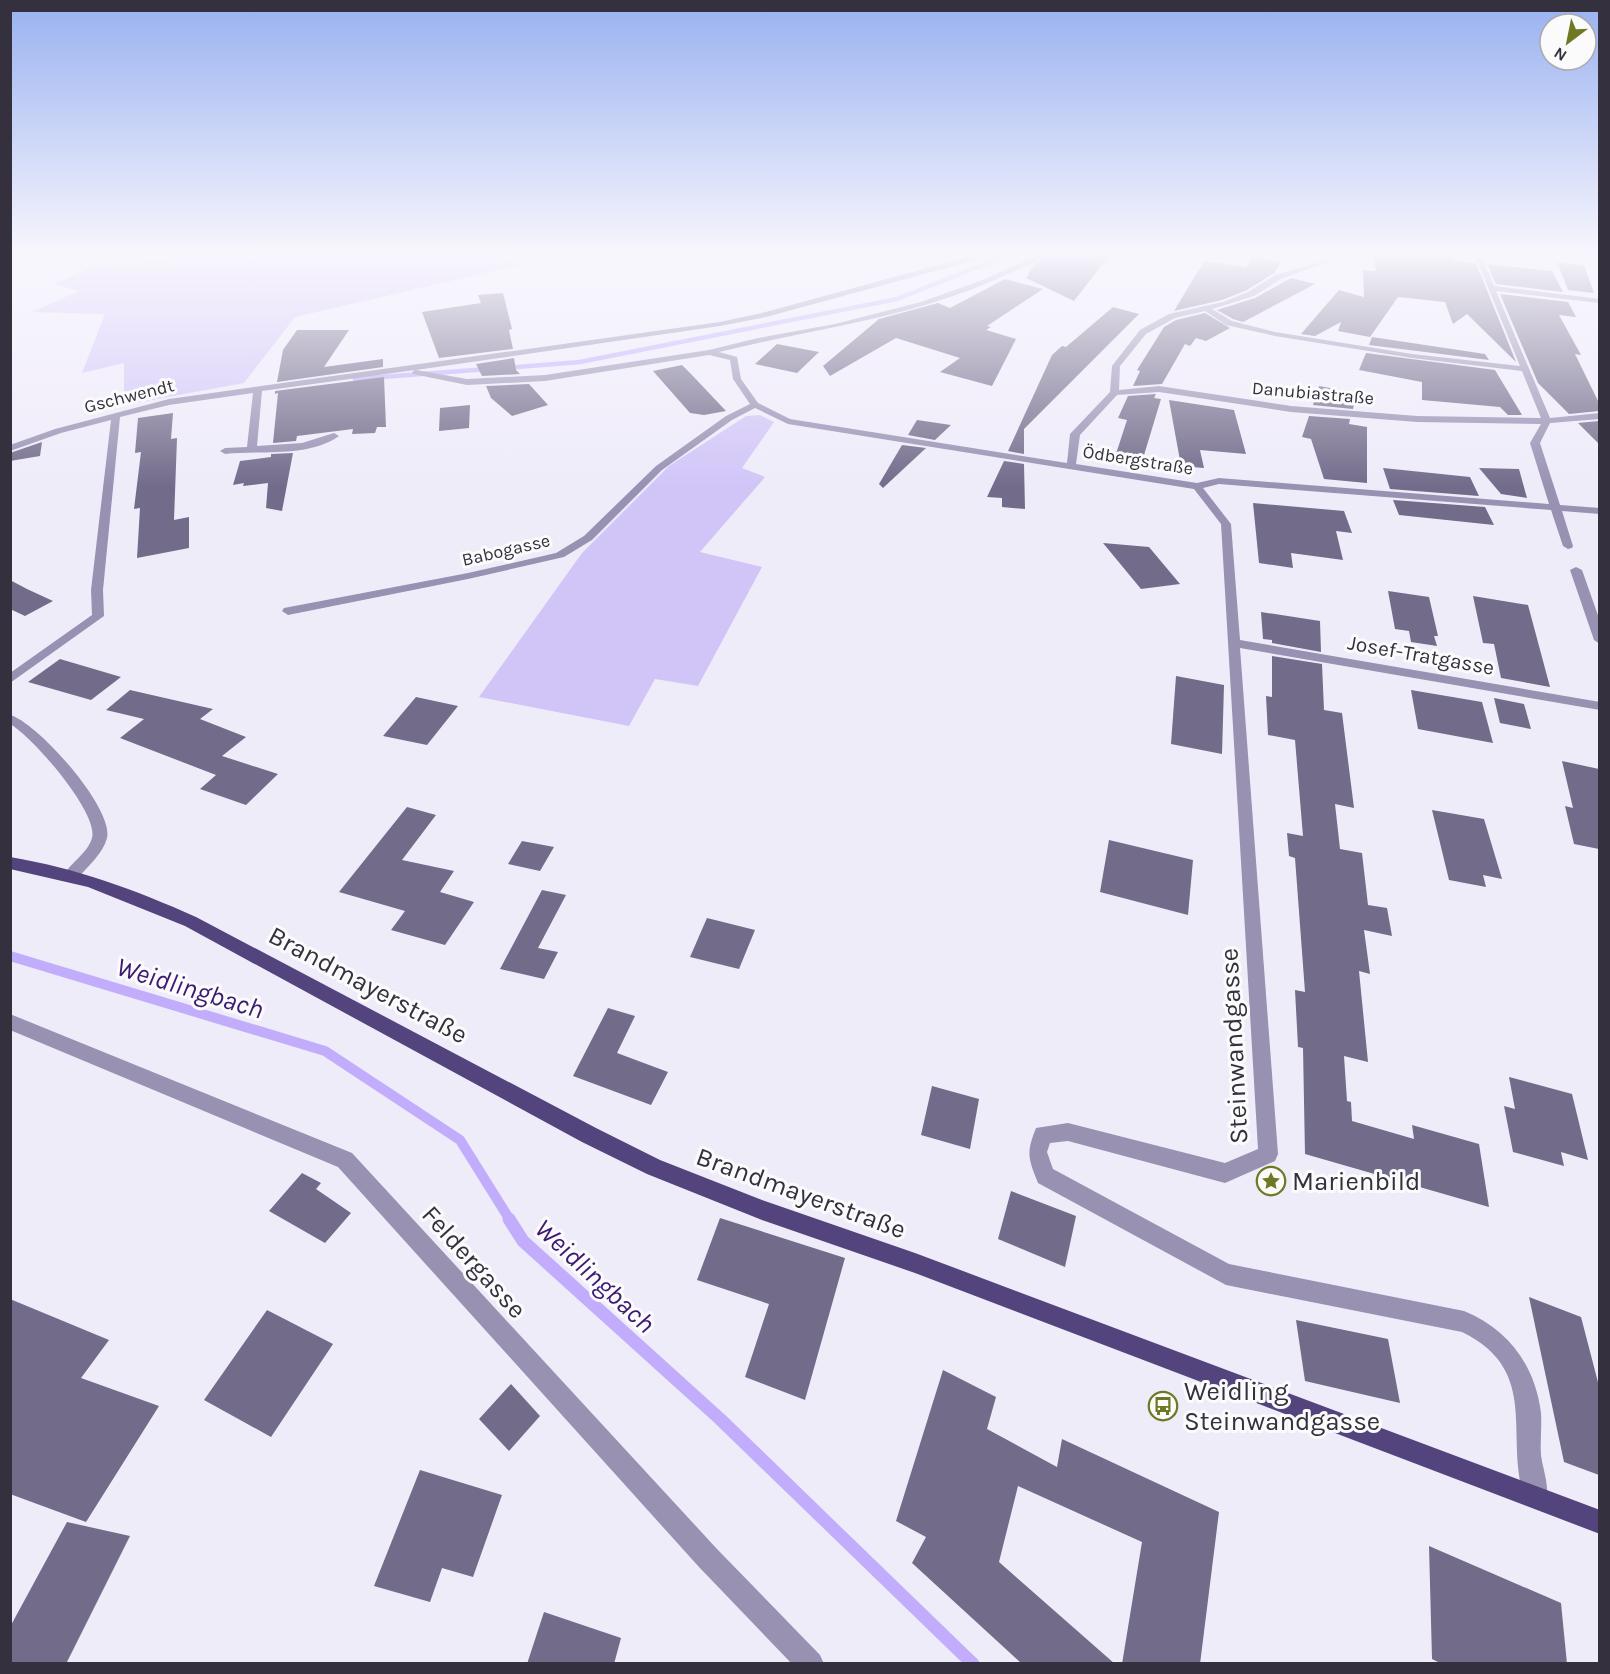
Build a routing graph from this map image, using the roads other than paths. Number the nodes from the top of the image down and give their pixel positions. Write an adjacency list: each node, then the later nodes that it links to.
1 (677, 331): 8 (street, Gschwendt)
2 (807, 331): 6 (street, Gschwendt)
3 (1145, 331): 10 (street)
4 (1263, 331): 7 (street)
5 (1509, 331): 7 (street)
6 (709, 352): 8 (street, Gschwendt); 11 (street, Ödbergstraße)
7 (1524, 369): 14 (street)
8 (401, 370): 9 (street, Gschwendt)
9 (258, 388): 12 (street, Gschwendt); 16 (street)
10 (1114, 393): 14 (street, Danubiastraße); 19 (street)
11 (755, 405): 19 (street, Ödbergstraße); 25 (street, Babogasse)
12 (116, 416): 17 (street, Gschwendt); 28 (street)
13 (1599, 416): 14 (street, Danubiastraße)
14 (1547, 421): 21 (street)
15 (334, 436): 16 (street)
16 (252, 447): 18 (street)
17 (10, 448)
18 (225, 451)
19 (1071, 466): 20 (street, Ödbergstraße)
20 (1197, 486): 21 (street, Ödbergstraße); 27 (street, Steinwandgasse)
21 (1556, 509): 22 (street, Ödbergstraße); 23 (street)
22 (1599, 511)
23 (1568, 546)
24 (1576, 570): 26 (street)
25 (288, 611)
26 (1599, 640)
27 (1235, 642): 29 (street, Josef-Tratgasse); 34 (street, Steinwandgasse)
28 (10, 679)
29 (1599, 706)
30 (10, 719): 32 (street)
31 (10, 863): 32 (main road, Brandmayerstraße)
32 (72, 875): 34 (main road, Brandmayerstraße)
33 (10, 1022): 36 (street, Feldergasse)
34 (1536, 1496): 35 (main road, Brandmayerstraße)
35 (1599, 1521)
36 (811, 1664)

